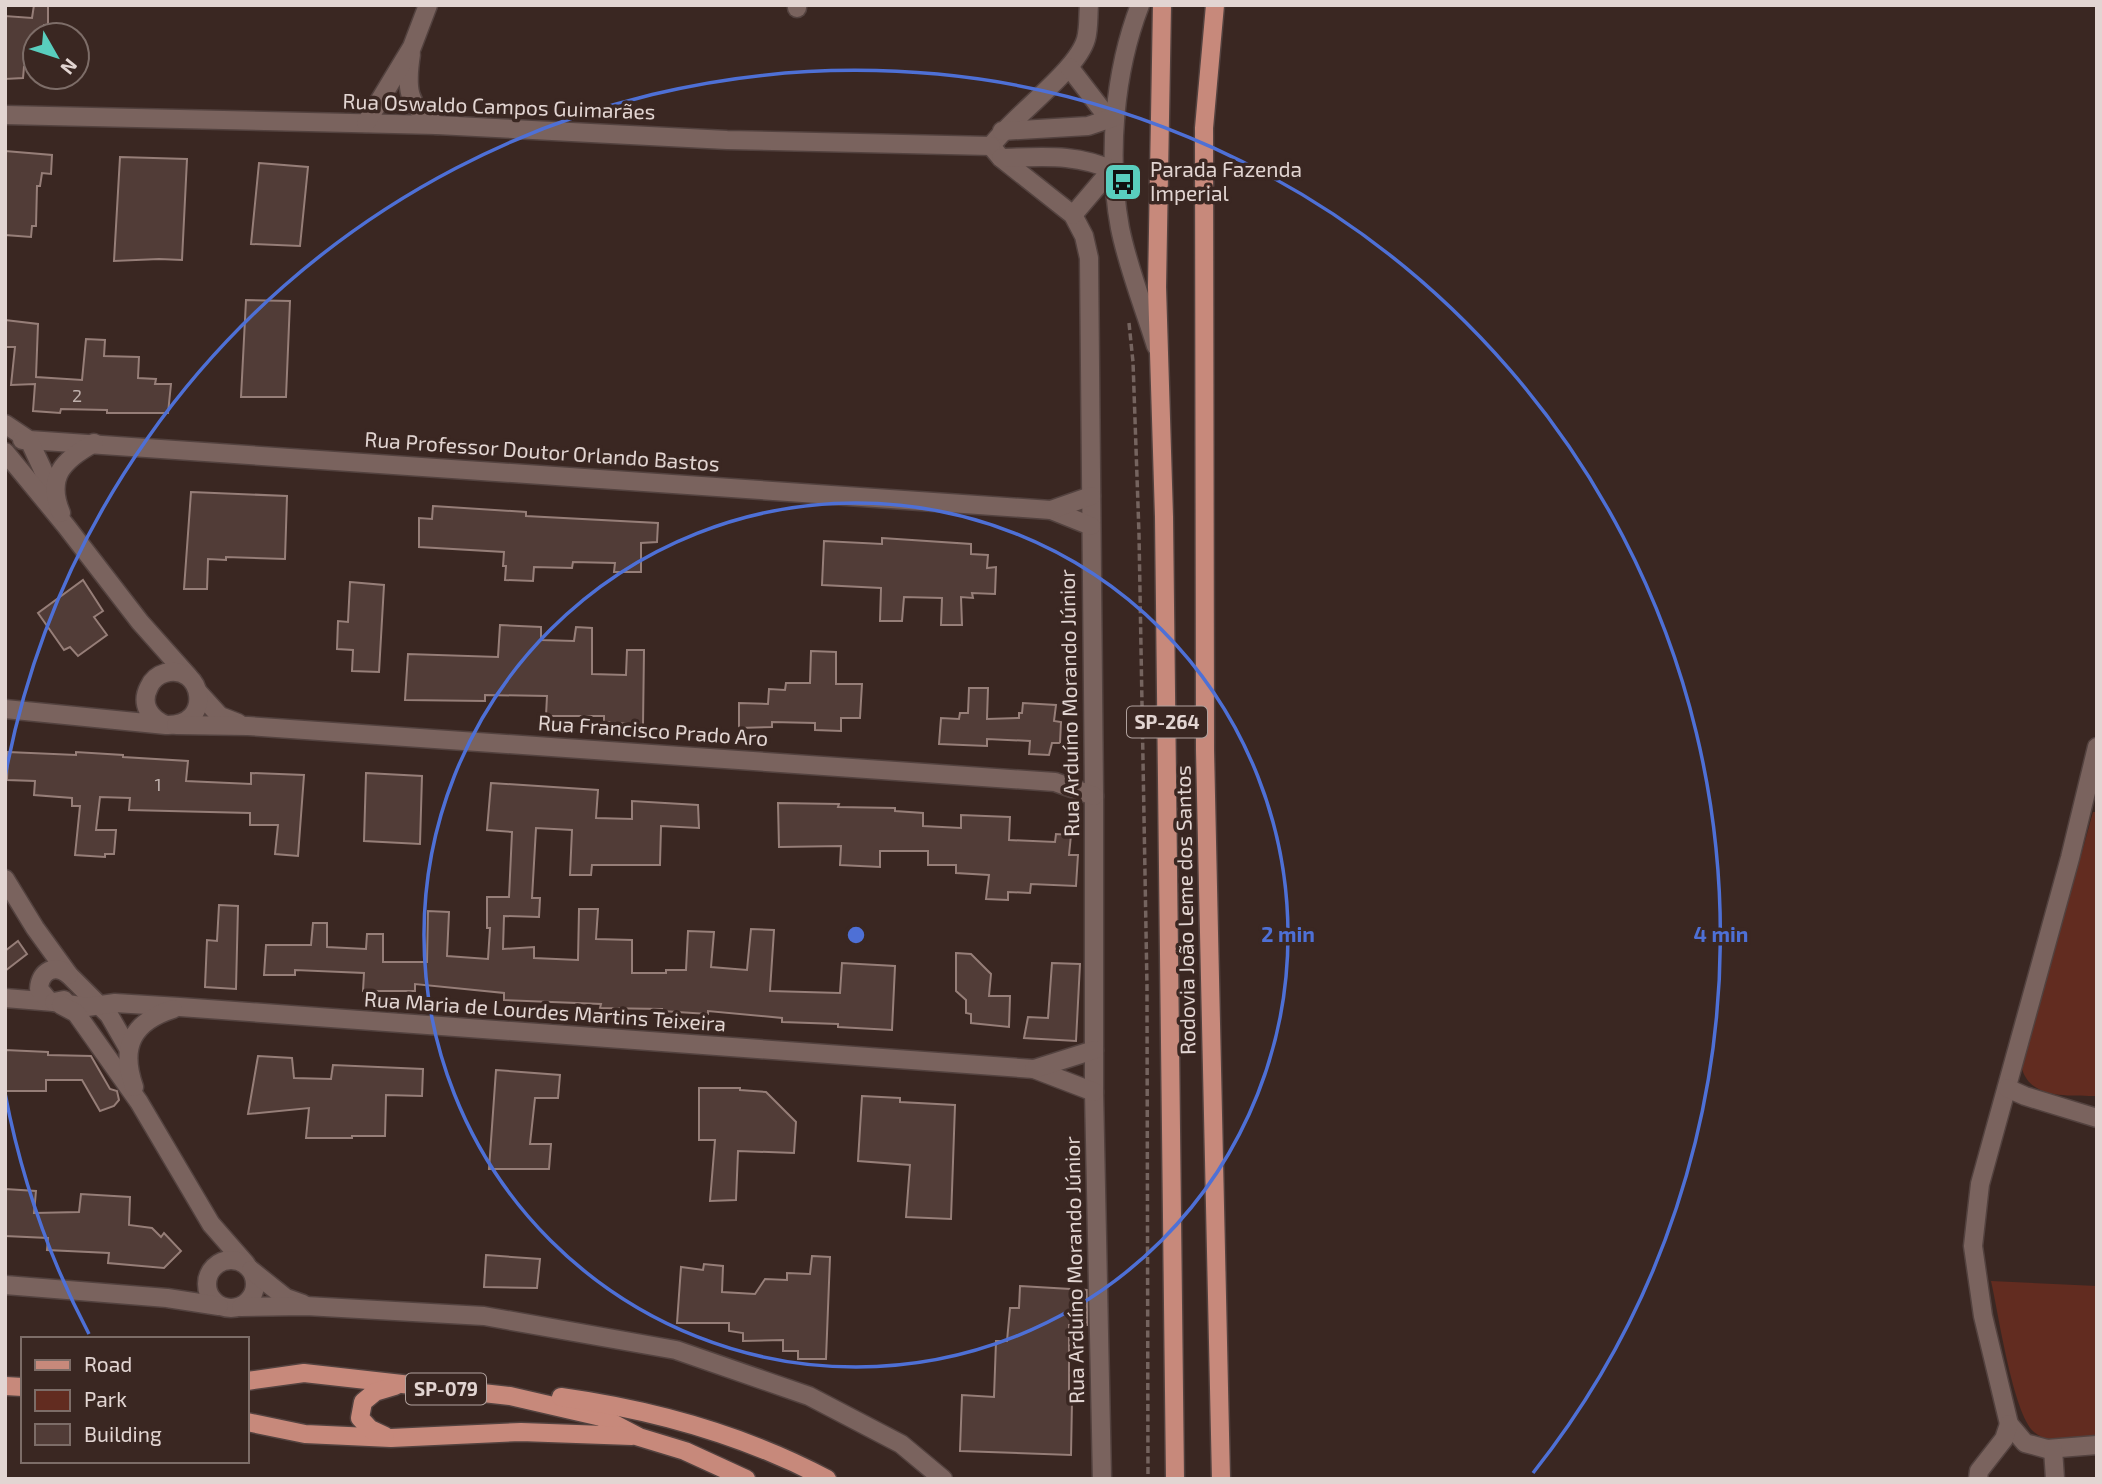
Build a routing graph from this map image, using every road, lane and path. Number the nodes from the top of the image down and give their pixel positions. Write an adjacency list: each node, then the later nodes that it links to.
1 (428, 5): 6 (street)
2 (1089, 5): 7 (street)
3 (1140, 5): 9 (street)
4 (1162, 5): 16 (main road, Rodovia João Leme dos Santos / SP-264)
5 (1215, 5): 76 (main road, Rodovia João Leme dos Santos / SP-264)
6 (412, 47): 10 (street); 11 (street)
7 (1069, 67): 9 (street); 12 (street)
8 (5, 115): 10 (street, Rua Oswaldo Campos Guimarães)
9 (1112, 118): 12 (street, Rua Oswaldo Campos Guimarães); 13 (street)
10 (366, 123): 11 (street, Rua Oswaldo Campos Guimarães)
11 (437, 125): 12 (street, Rua Oswaldo Campos Guimarães)
12 (998, 145): 13 (street, Rua Oswaldo Campos Guimarães); 14 (street, Rua Arduíno Morando Júnior)
13 (1114, 170): 14 (street); 16 (street)
14 (1073, 215): 22 (street, Rua Arduíno Morando Júnior)
15 (1128, 318): 74 (path)
16 (1160, 358): 75 (main road, Rodovia João Leme dos Santos / SP-264)
17 (5, 424): 19 (street, Rua Professor Doutor Orlando Bastos)
18 (5, 440): 19 (street, Rua Professor Doutor Orlando Bastos)
19 (30, 440): 20 (street, Rua Professor Doutor Orlando Bastos); 23 (street)
20 (94, 443): 23 (street); 24 (street, Rua Professor Doutor Orlando Bastos)
21 (5, 452): 25 (street)
22 (1091, 496): 24 (street, Rua Professor Doutor Orlando Bastos); 26 (street, Rua Arduíno Morando Júnior)
23 (55, 497): 25 (street)
24 (1051, 510): 26 (street, Rua Professor Doutor Orlando Bastos)
25 (66, 526): 27 (street)
26 (1091, 526): 35 (street, Rua Arduíno Morando Júnior)
27 (140, 622): 28 (street); 29 (street, Rua Francisco Prado Aro)
28 (149, 685): 29 (street); 31 (street, Rua Francisco Prado Aro); 32 (street)
29 (195, 686): 32 (street); 33 (street, Rua Francisco Prado Aro)
30 (7, 709): 31 (street, Rua Francisco Prado Aro)
31 (99, 718): 32 (street, Rua Francisco Prado Aro)
32 (171, 725): 33 (street, Rua Francisco Prado Aro)
33 (248, 726): 36 (street, Rua Francisco Prado Aro)
34 (2097, 747): 49 (street)
35 (1093, 770): 36 (street, Rua Francisco Prado Aro); 37 (street, Rua Arduíno Morando Júnior)
36 (1055, 782): 37 (street, Rua Francisco Prado Aro)
37 (1094, 796): 47 (street, Rua Arduíno Morando Júnior)
38 (5, 879): 39 (street)
39 (35, 928): 40 (street); 41 (street)
40 (69, 975): 41 (street); 43 (street); 44 (street)
41 (42, 976): 42 (street, Rua Maria de Lourdes Martins Teixeira); 43 (street)
42 (5, 997): 43 (street, Rua Maria de Lourdes Martins Teixeira)
43 (51, 1002): 44 (street, Rua Maria de Lourdes Martins Teixeira); 51 (street)
44 (99, 1005): 45 (street, Rua Maria de Lourdes Martins Teixeira); 46 (street)
45 (180, 1007): 46 (street); 48 (street, Rua Maria de Lourdes Martins Teixeira)
46 (128, 1048): 51 (street)
47 (1094, 1050): 48 (street, Rua Maria de Lourdes Martins Teixeira); 50 (street, Rua Arduíno Morando Júnior)
48 (1034, 1069): 50 (street, Rua Maria de Lourdes Martins Teixeira)
49 (2007, 1088): 52 (street); 65 (street)
50 (1094, 1092): 73 (street, Rua Arduíno Morando Júnior)
51 (139, 1102): 53 (street)
52 (2097, 1118)
53 (211, 1224): 54 (street); 55 (street)
54 (248, 1267): 55 (street); 59 (street); 60 (street)
55 (211, 1271): 57 (street); 58 (street)
56 (5, 1286): 57 (street)
57 (167, 1298): 58 (street)
58 (219, 1306): 60 (street)
59 (306, 1306): 60 (street); 72 (street)
60 (241, 1307)
61 (248, 1381): 62 (main road, SP-079)
62 (402, 1384): 63 (main road, SP-079); 67 (main road)
63 (510, 1396): 66 (main road, SP-079); 71 (main road)
64 (248, 1422): 67 (main road, SP-079)
65 (2009, 1424): 69 (street); 77 (street)
66 (639, 1437): 67 (main road, SP-079); 70 (main road, SP-079)
67 (391, 1438)
68 (2097, 1446): 69 (street)
69 (2053, 1449): 78 (street)
70 (746, 1479)
71 (827, 1479)
72 (943, 1479)
73 (1102, 1479)
74 (1148, 1479)
75 (1175, 1479)
76 (1221, 1479)
77 (1978, 1479)
78 (2055, 1479)

